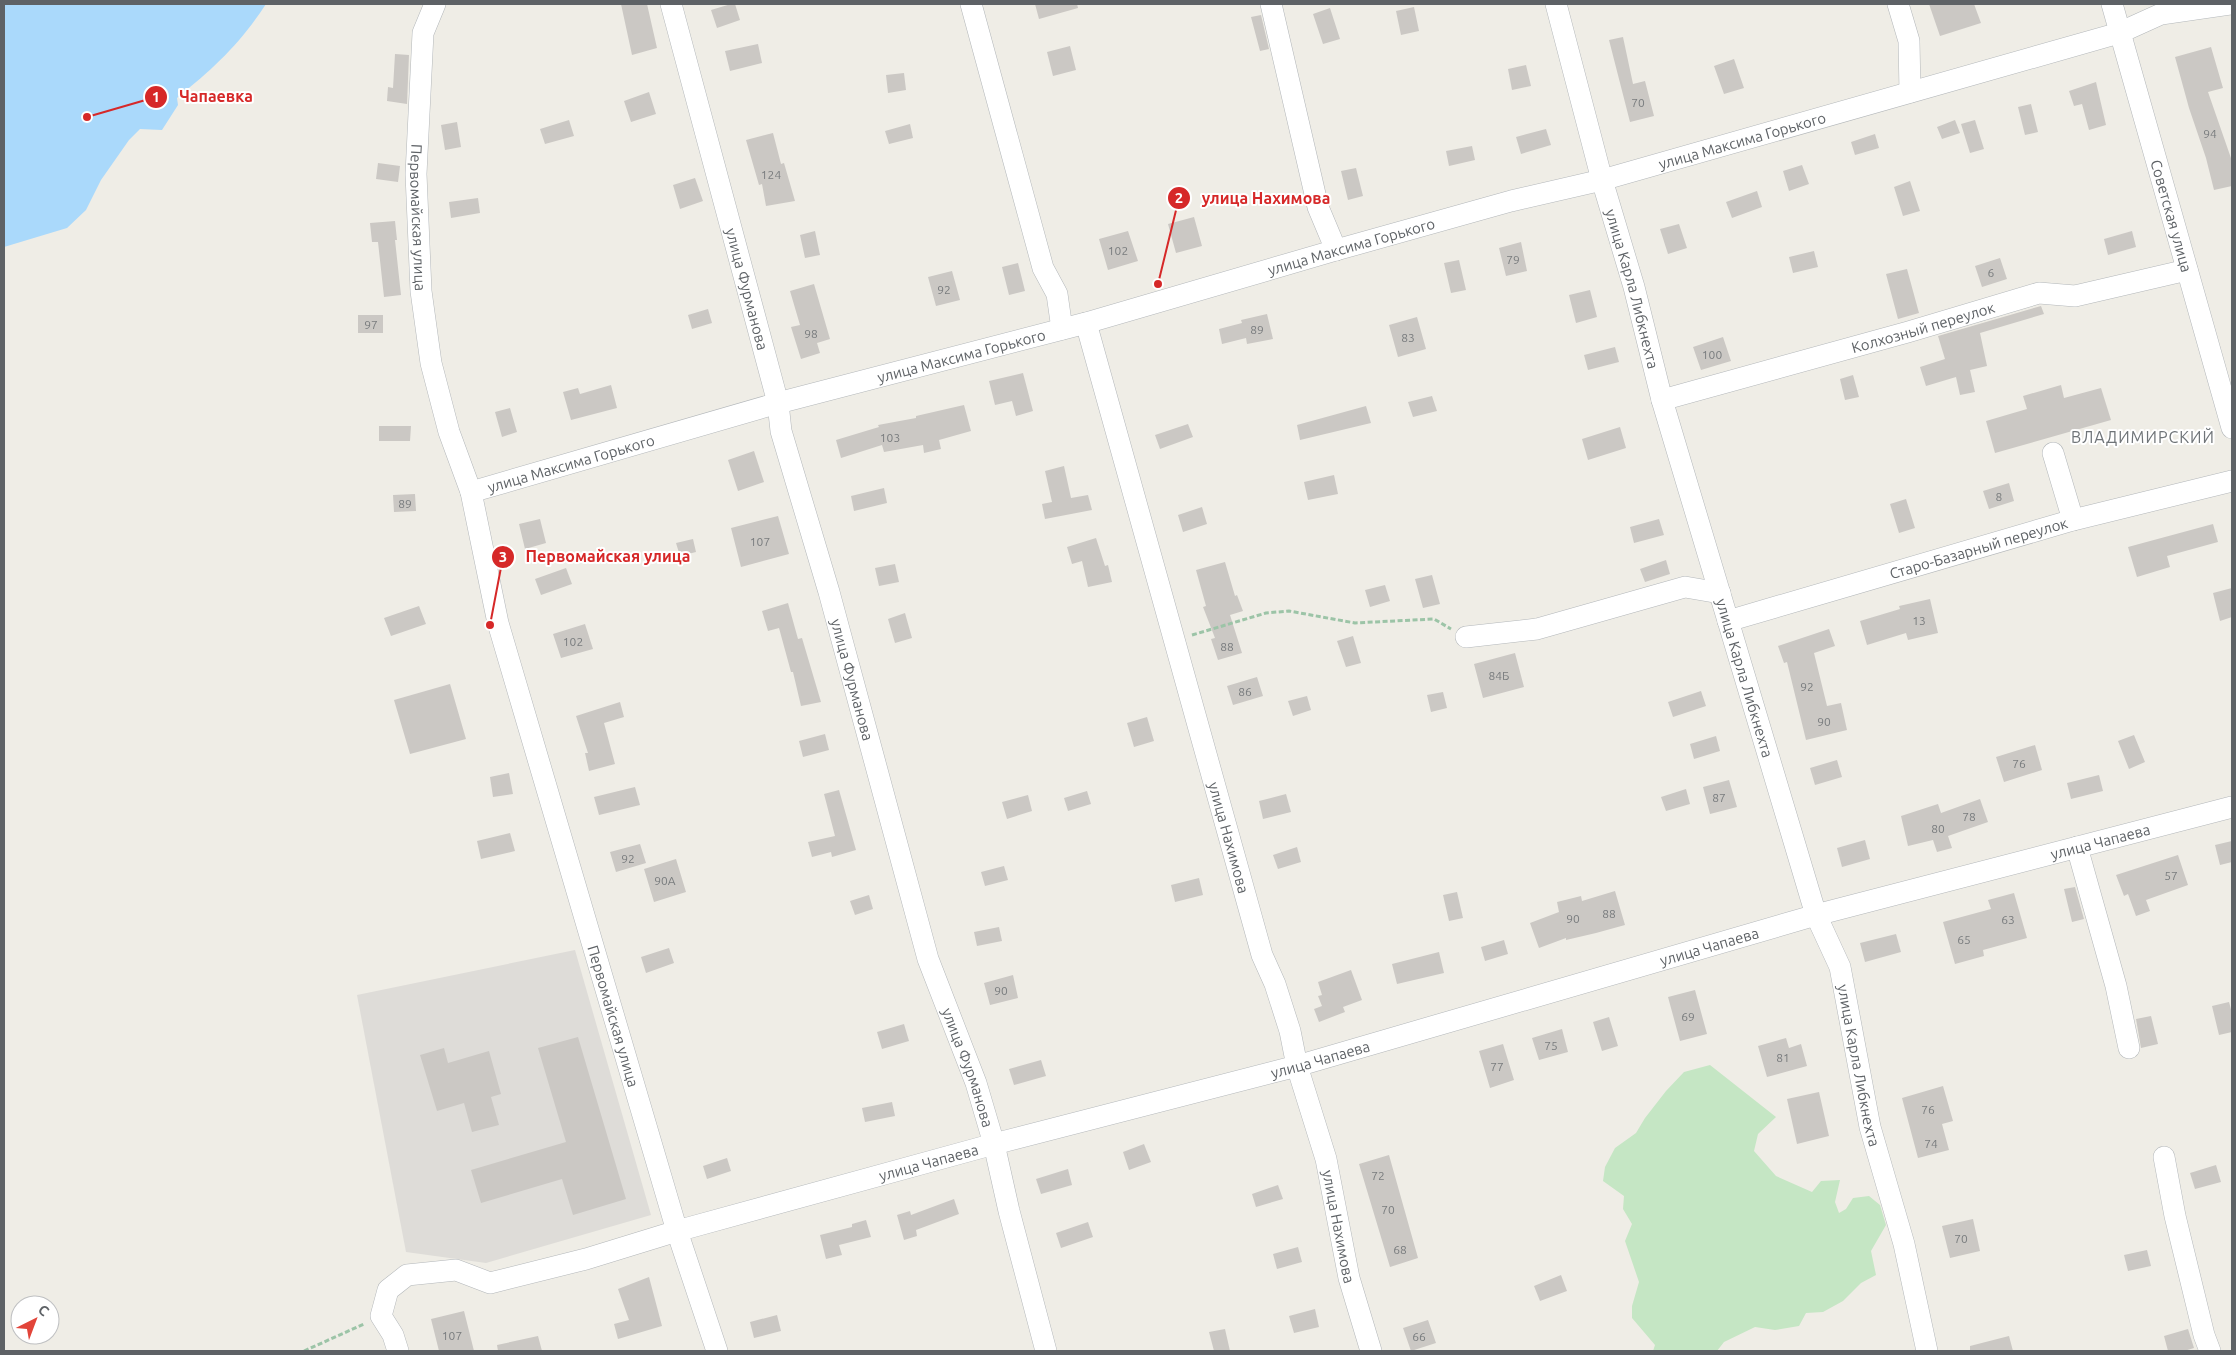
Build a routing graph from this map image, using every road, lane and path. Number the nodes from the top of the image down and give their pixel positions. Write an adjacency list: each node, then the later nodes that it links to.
1 (435, 4): 21 (street, Первомайская улица)
2 (671, 4): 17 (street, улица Фурманова)
3 (971, 4): 15 (street)
4 (1271, 4): 12 (street)
5 (1556, 4): 11 (street, улица Карла Либкнехта)
6 (1898, 4): 10 (street)
7 (2112, 4): 9 (street, Советская улица)
8 (2230, 4): 9 (street, улица Максима Горького)
9 (2119, 33): 10 (street, улица Максима Горького); 13 (street, Советская улица)
10 (1910, 92): 11 (street, улица Максима Горького)
11 (1602, 180): 12 (street, улица Максима Горького); 16 (street, улица Карла Либкнехта)
12 (1336, 250): 14 (street, улица Максима Горького)
13 (2187, 270): 16 (street, Колхозный переулок); 18 (street, Советская улица)
14 (1086, 322): 15 (street, улица Максима Горького); 26 (street, улица Нахимова)
15 (1062, 329): 17 (street, улица Максима Горького)
16 (1662, 400): 23 (street, улица Карла Либкнехта)
17 (778, 403): 21 (street, улица Максима Горького); 32 (street, улица Фурманова)
18 (2232, 428)
19 (2053, 453): 22 (street)
20 (2232, 481): 22 (street, Старо-Базарный переулок)
21 (471, 492): 34 (street, Первомайская улица)
22 (2073, 520): 24 (street, Старо-Базарный переулок)
23 (1720, 593): 24 (street, улица Карла Либкнехта); 25 (street)
24 (1728, 621): 29 (street, улица Карла Либкнехта)
25 (1466, 637): 26 (path)
26 (1175, 641): 31 (street, улица Нахимова)
27 (2232, 807): 28 (street, улица Чапаева)
28 (2077, 847): 29 (street, улица Чапаева); 30 (street)
29 (1816, 915): 31 (street, улица Чапаева); 41 (street, улица Карла Либкнехта)
30 (2129, 1048)
31 (1297, 1066): 32 (street, улица Чапаева); 40 (street, улица Нахимова)
32 (994, 1144): 34 (street, улица Чапаева); 39 (street, улица Фурманова)
33 (2164, 1157): 42 (street)
34 (677, 1231): 35 (street, улица Чапаева); 38 (street, Первомайская улица)
35 (380, 1316): 36 (path); 37 (street)
36 (304, 1351)
37 (398, 1351)
38 (717, 1351)
39 (1046, 1351)
40 (1371, 1351)
41 (1928, 1351)
42 (2210, 1351)

